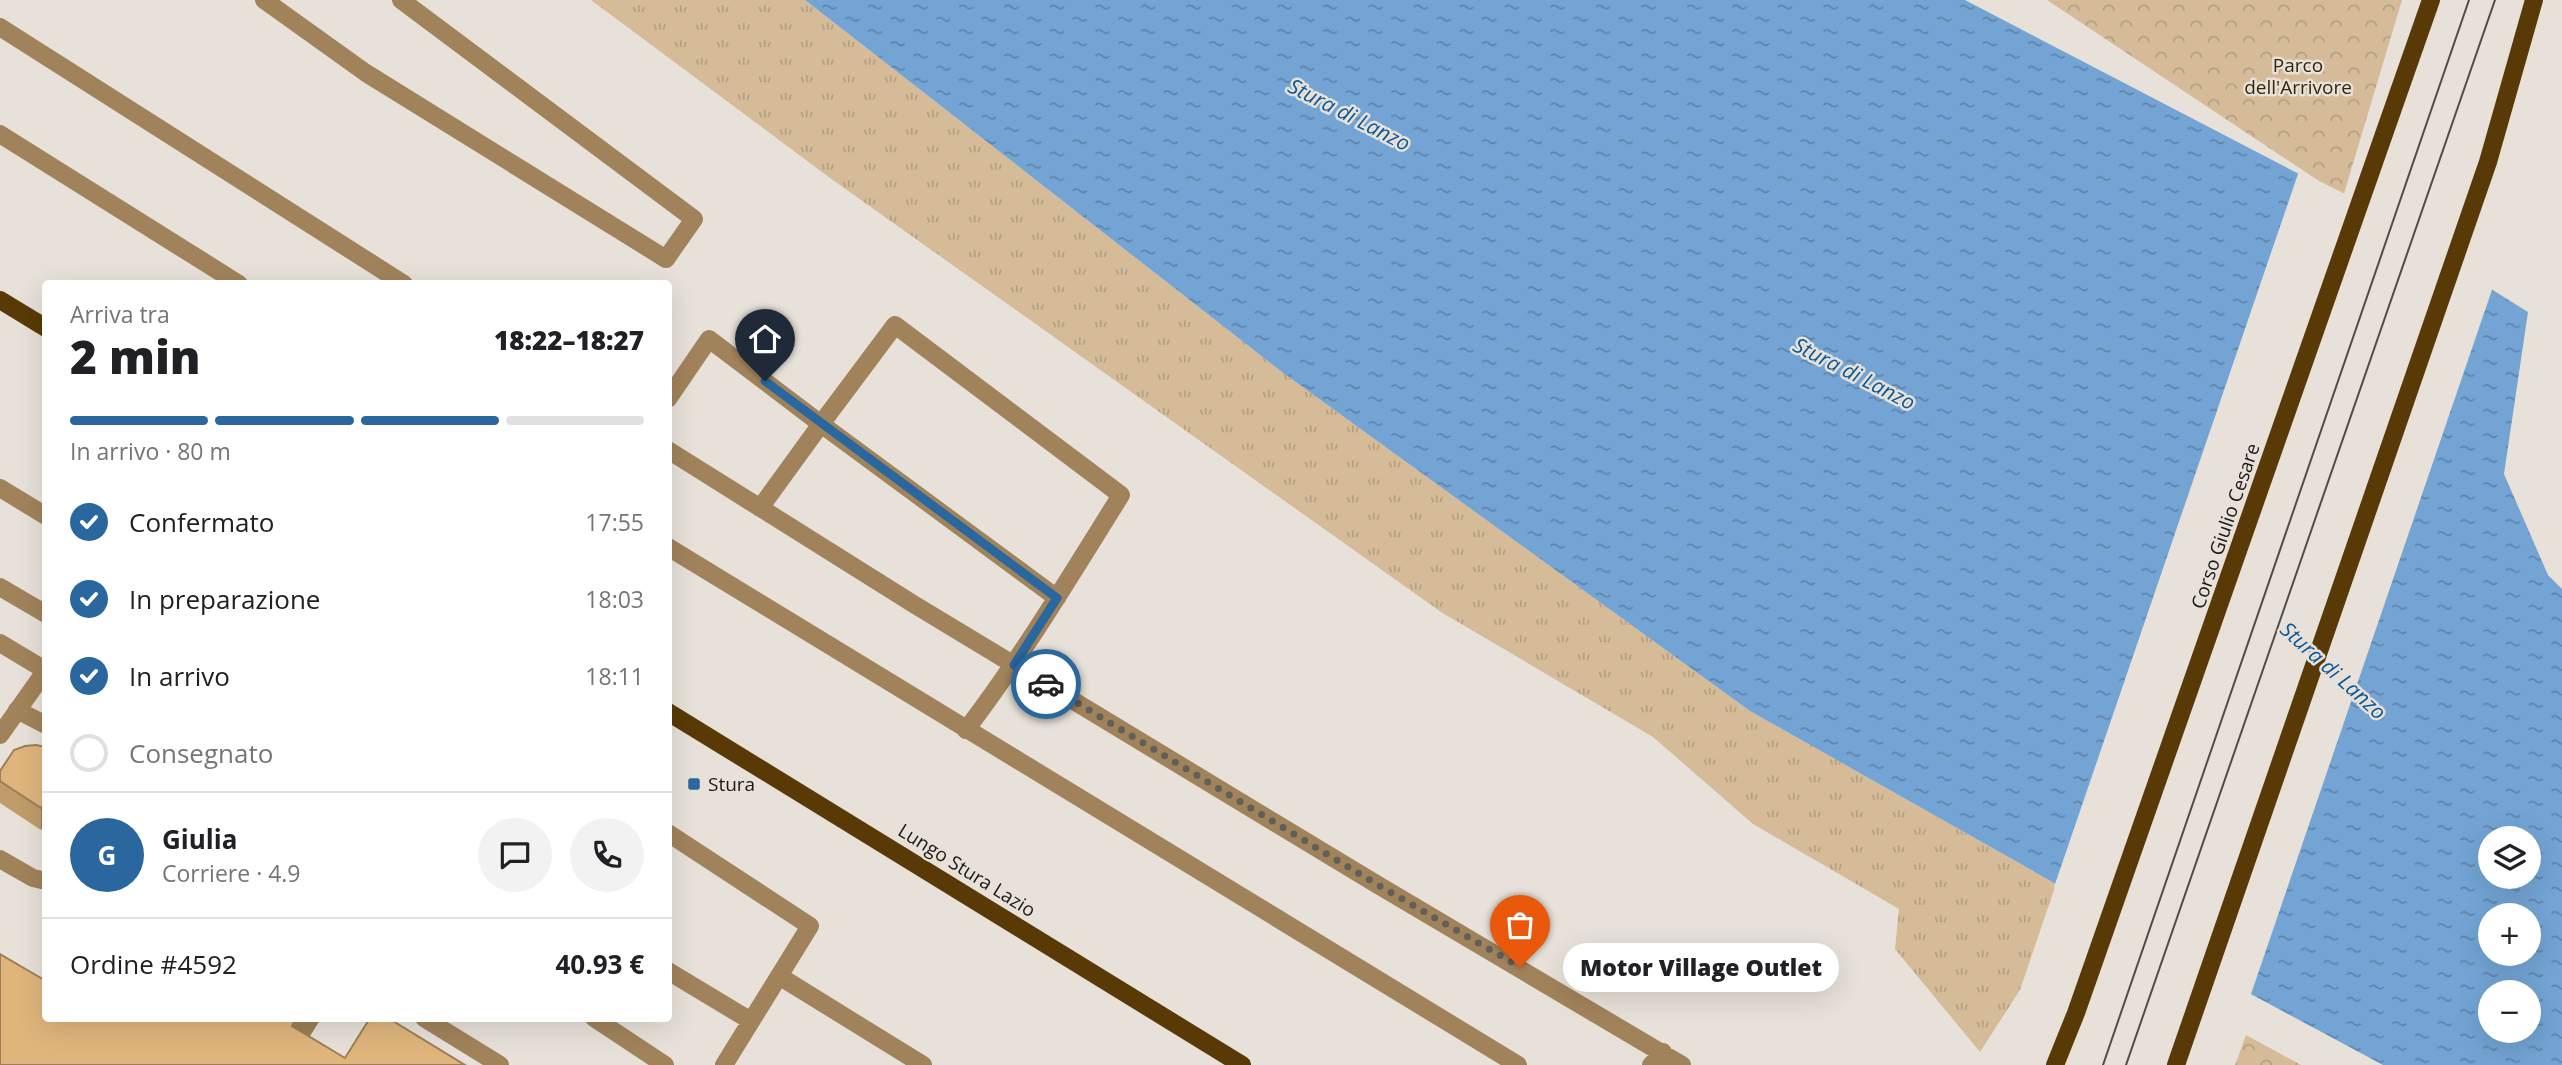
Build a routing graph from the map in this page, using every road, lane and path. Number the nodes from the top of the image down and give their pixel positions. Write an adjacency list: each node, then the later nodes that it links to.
1 (264, 0): 2 (lane)
2 (401, 0)
3 (2431, 0): 47 (main road, Corso Giulio Cesare)
4 (2534, 0): 39 (main road)
5 (0, 27): 8 (lane)
6 (0, 134): 7 (lane)
7 (233, 280)
8 (398, 280)
9 (0, 300): 10 (main road)
10 (42, 326)
11 (672, 393): 12 (lane)
12 (821, 424): 15 (lane); 19 (lane); 19 (lane)
13 (672, 453): 15 (lane)
14 (0, 488): 16 (lane)
15 (760, 508): 22 (lane)
16 (42, 514)
17 (672, 549): 28 (lane)
18 (0, 587): 20 (lane)
19 (1057, 598): 22 (lane)
20 (42, 612)
21 (0, 643): 23 (lane)
22 (1014, 665): 28 (lane); 38 (lane)
23 (42, 668)
24 (42, 674): 25 (lane)
25 (18, 710): 27 (lane); 29 (lane)
26 (672, 714): 44 (main road, Lungo Stura Lazio)
27 (42, 723)
28 (967, 730): 45 (lane)
29 (0, 735)
30 (672, 836): 34 (lane)
31 (0, 859): 32 (lane)
32 (42, 880)
33 (672, 973): 35 (lane)
34 (779, 976): 35 (lane); 43 (lane)
35 (751, 1021): 42 (lane)
36 (430, 1022): 40 (lane)
37 (600, 1022): 41 (lane)
38 (1657, 1059): 46 (lane)
39 (2178, 1061)
40 (499, 1065)
41 (666, 1065)
42 (724, 1065)
43 (923, 1065)
44 (1242, 1065)
45 (1518, 1065)
46 (1682, 1065)
47 (2055, 1065)

